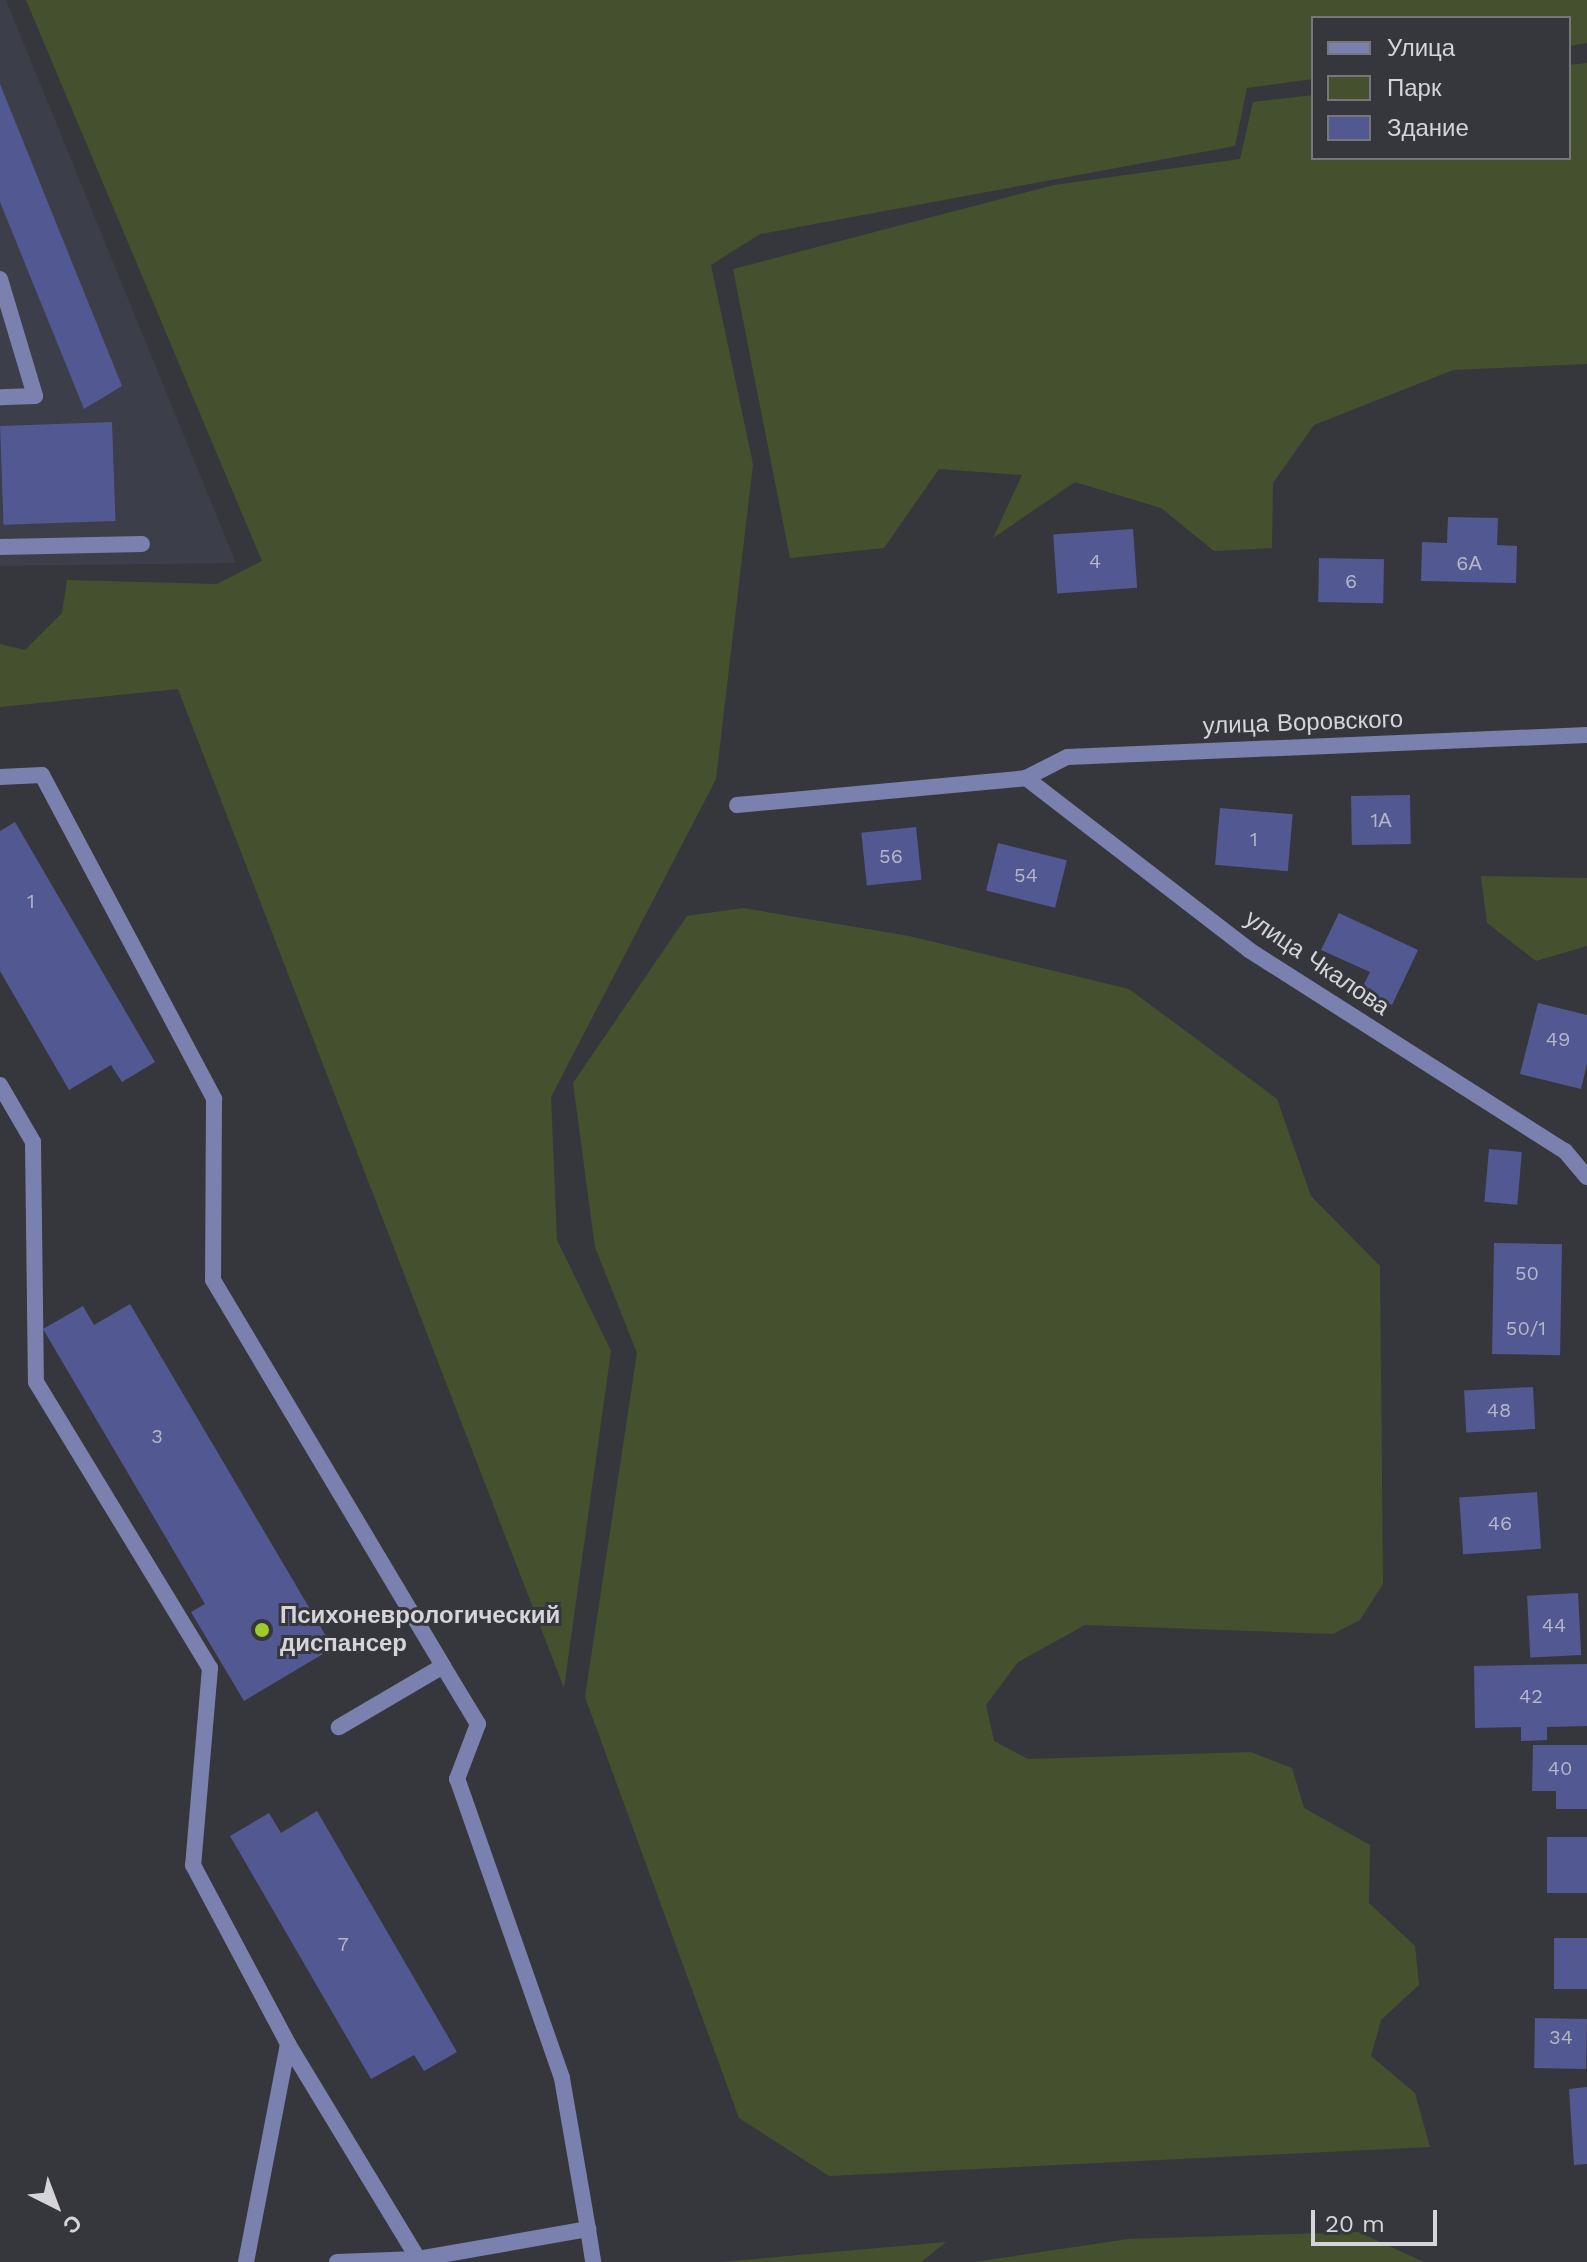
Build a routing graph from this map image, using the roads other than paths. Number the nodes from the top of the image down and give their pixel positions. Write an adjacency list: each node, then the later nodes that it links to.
1 (0, 279): 2 (street)
2 (0, 397)
3 (142, 544): 4 (street)
4 (0, 547)
5 (1587, 735): 7 (street, улица Воровского)
6 (0, 777): 11 (street)
7 (1026, 778): 8 (street); 10 (street, улица Чкалова)
8 (737, 805)
9 (0, 1085): 13 (street)
10 (1587, 1177)
11 (443, 1666): 12 (street); 14 (street)
12 (339, 1727)
13 (288, 2044): 15 (street); 16 (street)
14 (588, 2229): 15 (street); 18 (street)
15 (418, 2259): 17 (street)
16 (246, 2262)
17 (337, 2262)
18 (593, 2262)

